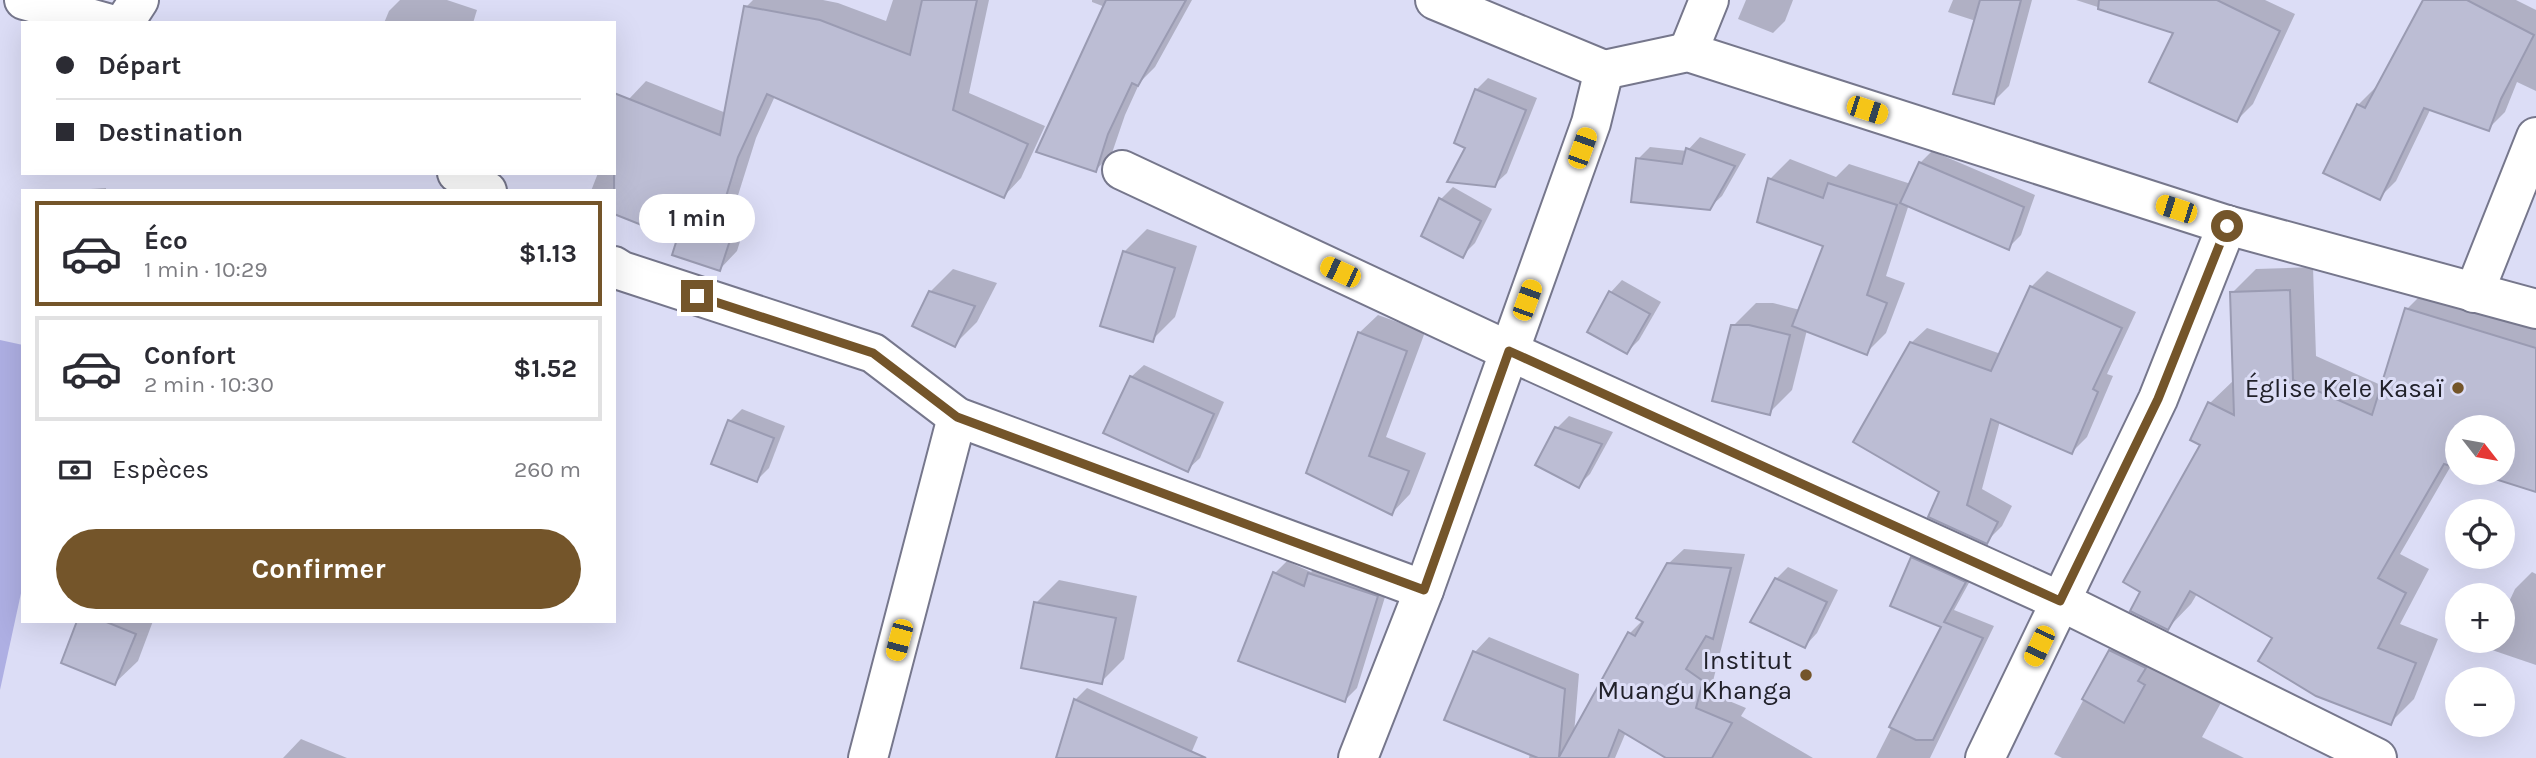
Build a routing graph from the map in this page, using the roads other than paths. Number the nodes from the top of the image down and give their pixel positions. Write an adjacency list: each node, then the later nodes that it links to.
1 (24, 0): 5 (street)
2 (139, 0): 6 (street)
3 (1435, 0): 8 (street)
4 (1709, 0): 7 (street)
5 (100, 21)
6 (125, 21)
7 (1688, 52): 8 (street); 13 (street)
8 (1604, 70): 17 (street)
9 (2536, 137): 15 (street)
10 (1122, 170): 17 (street)
11 (460, 175): 12 (street)
12 (484, 189)
13 (2227, 226): 15 (street); 20 (street)
14 (616, 267): 18 (street)
15 (2474, 293): 16 (street)
16 (2536, 309)
17 (1509, 351): 19 (street); 20 (street)
18 (957, 417): 19 (street); 21 (street)
19 (1424, 590): 22 (street)
20 (2060, 601): 23 (street); 24 (street)
21 (868, 758)
22 (1358, 758)
23 (1985, 758)
24 (2377, 758)

